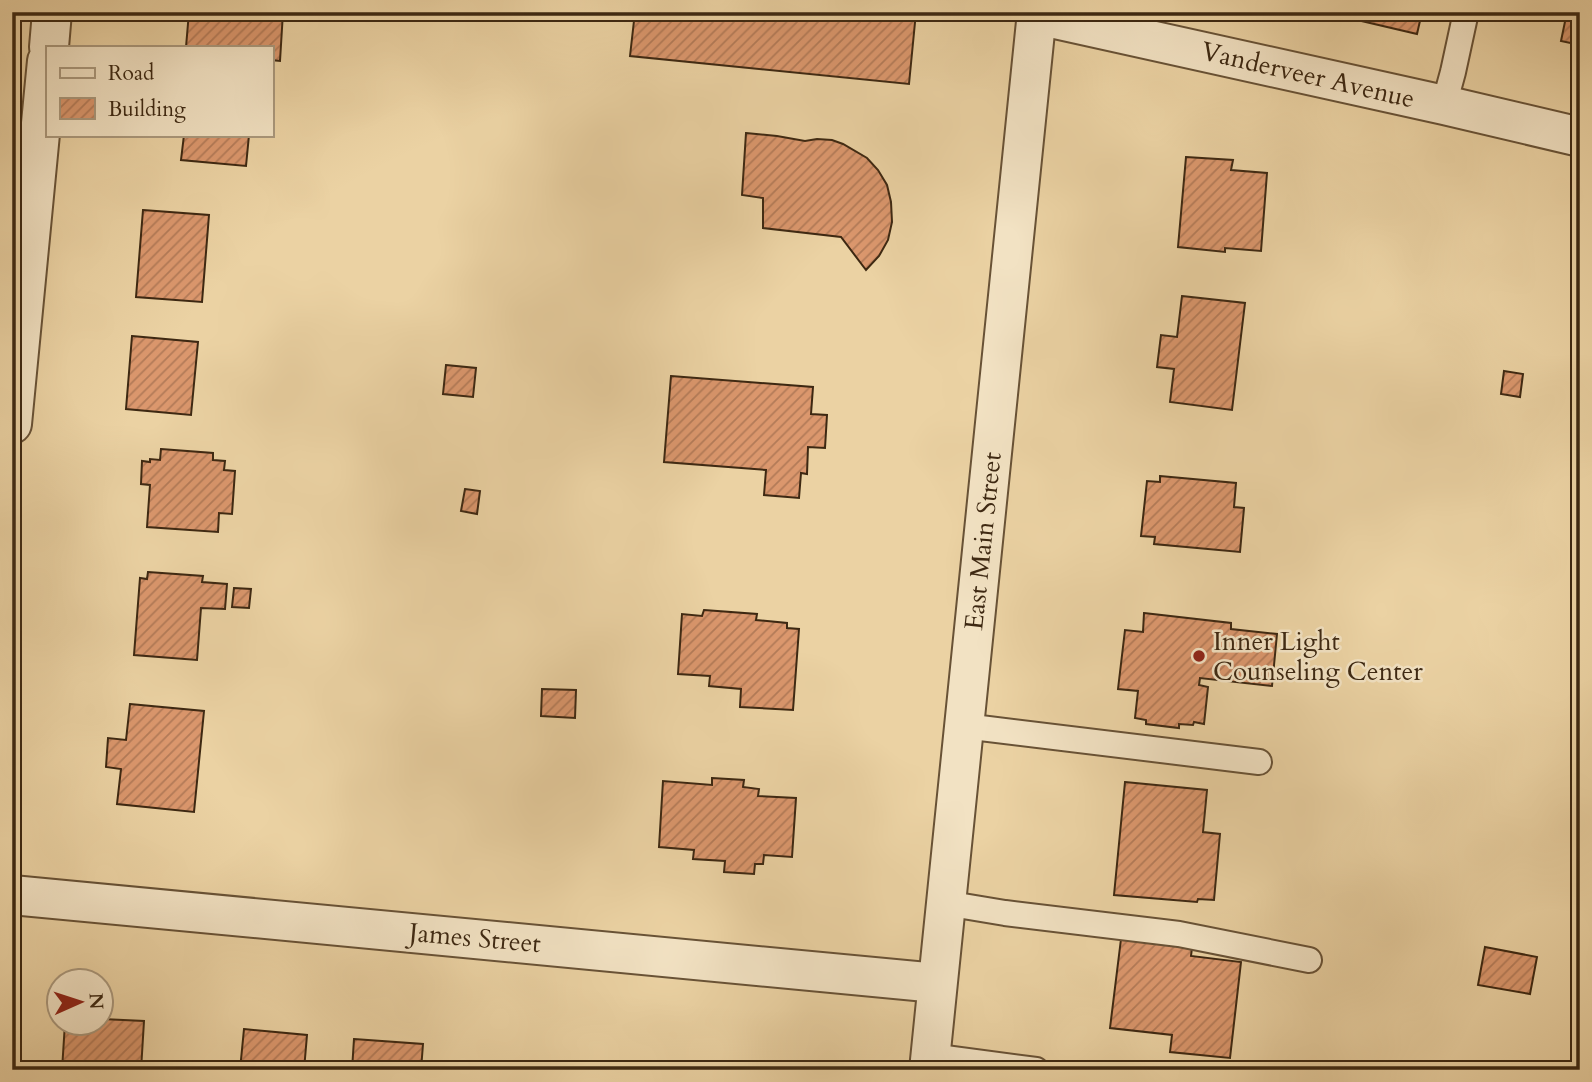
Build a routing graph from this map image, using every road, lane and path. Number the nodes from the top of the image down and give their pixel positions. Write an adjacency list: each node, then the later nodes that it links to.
1 (52, 12): 4 (street)
2 (1466, 12): 6 (lane)
3 (1037, 14): 6 (street, Vanderveer Avenue); 9 (street, East Main Street)
4 (48, 46)
5 (46, 71): 8 (street)
6 (1444, 105): 7 (street, Vanderveer Avenue)
7 (1580, 137)
8 (12, 424)
9 (964, 726): 10 (lane); 12 (street, East Main Street)
10 (1259, 762)
11 (12, 895): 14 (street, James Street)
12 (945, 903): 13 (lane); 14 (street, East Main Street)
13 (1308, 960)
14 (937, 983): 15 (street, East Main Street)
15 (929, 1063): 16 (lane)
16 (1036, 1070)

